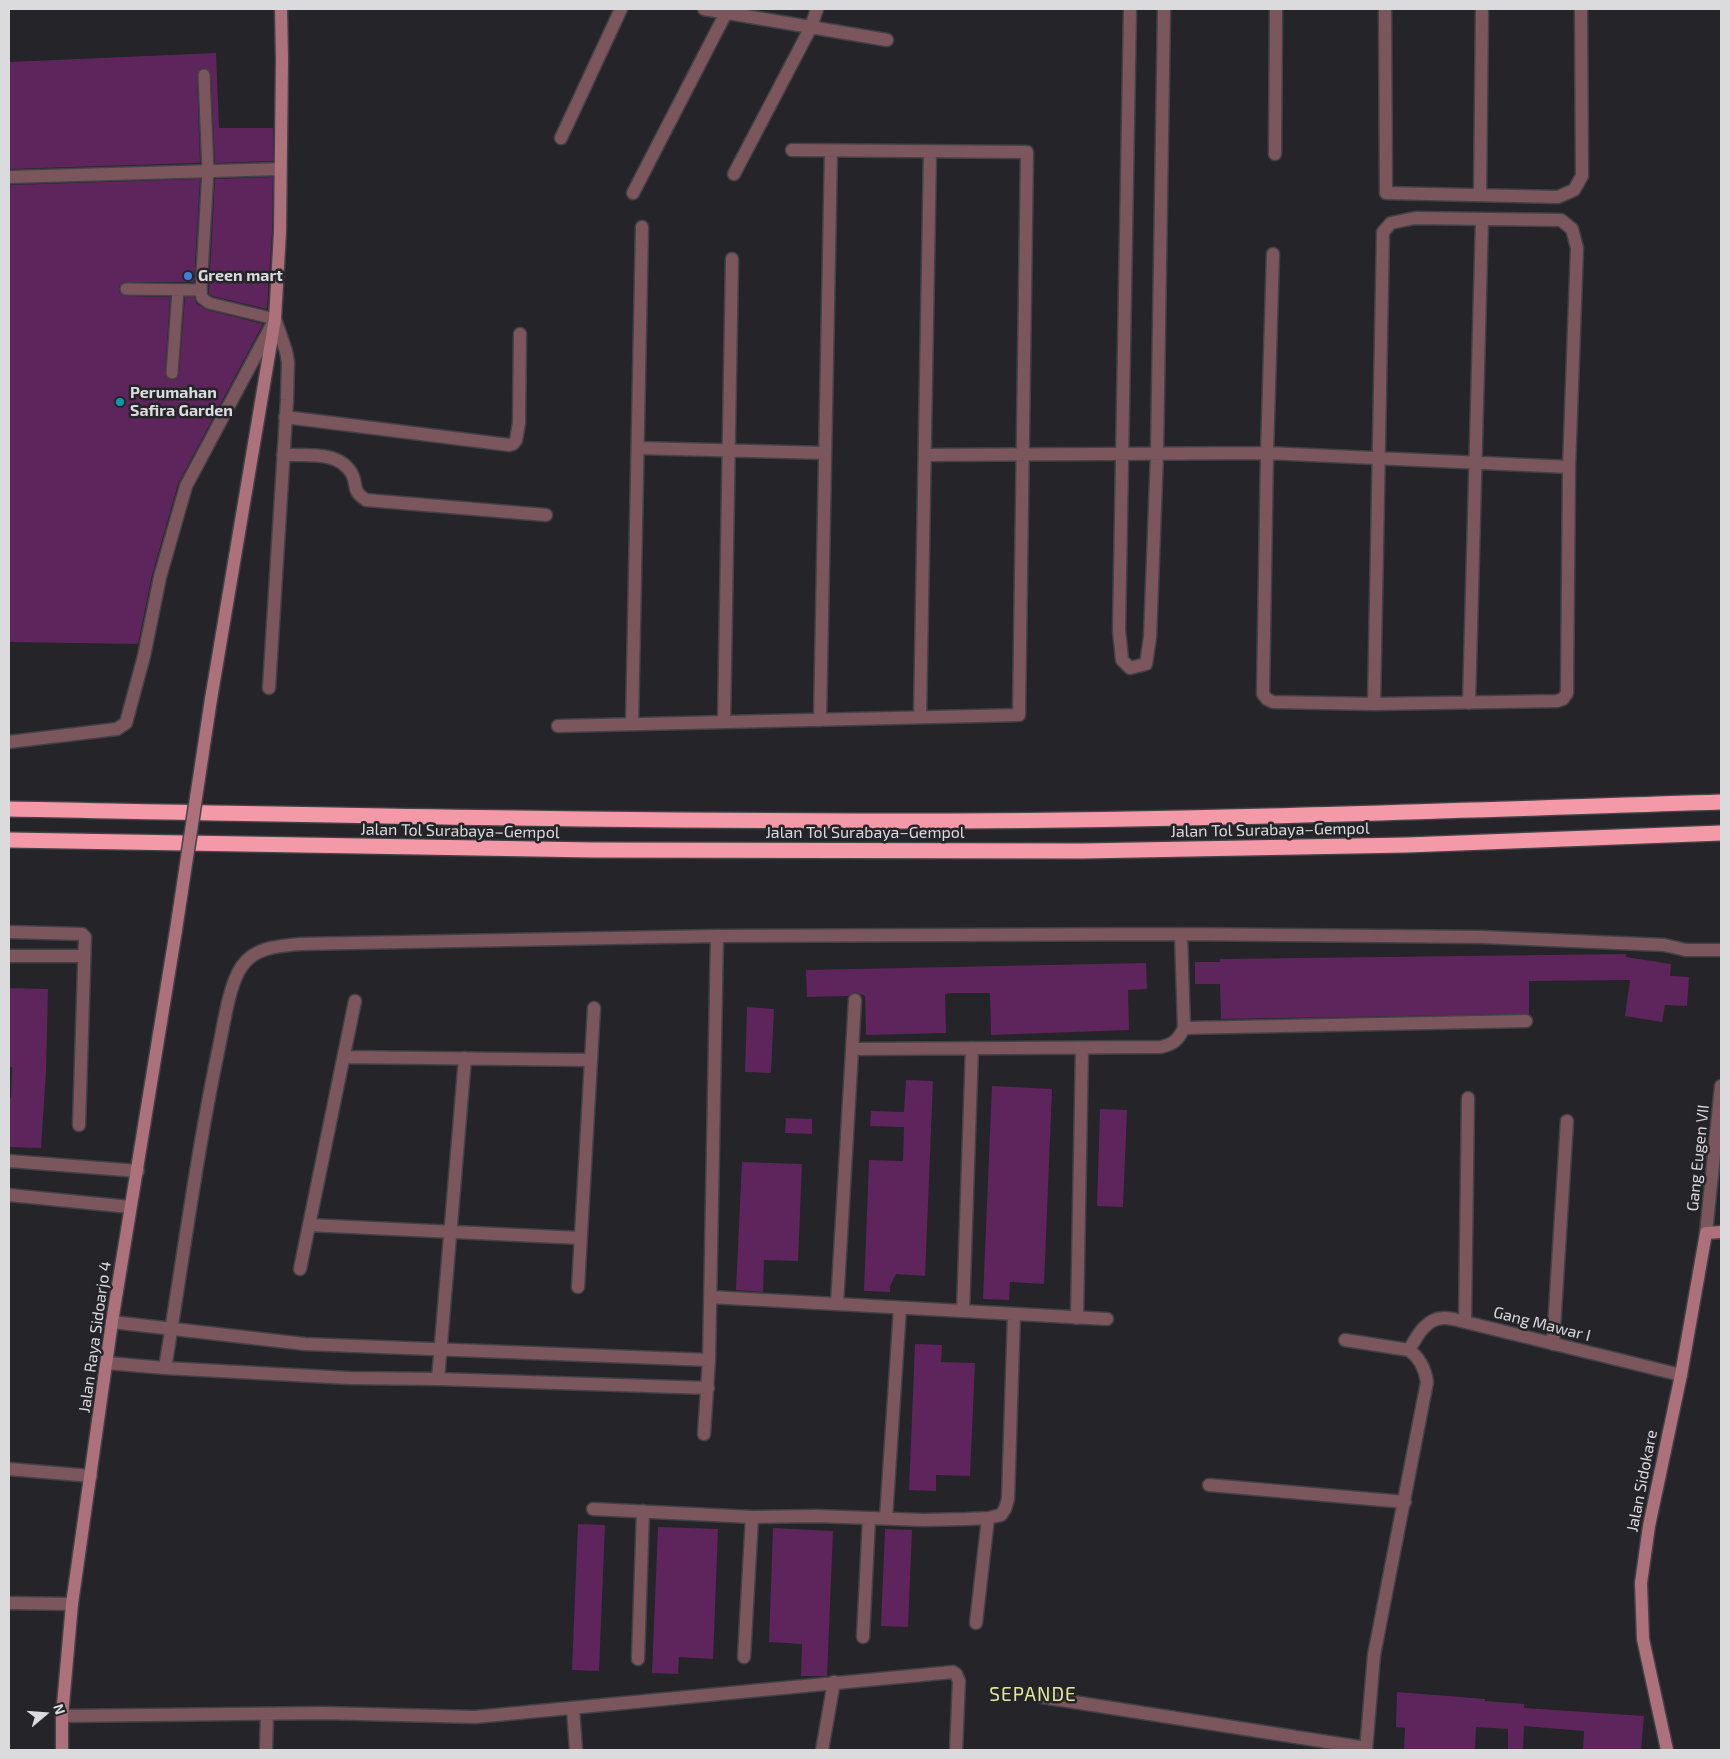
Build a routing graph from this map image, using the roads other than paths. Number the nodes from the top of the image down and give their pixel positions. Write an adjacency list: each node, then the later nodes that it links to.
1 (281, 9): 20 (street, Jalan Raya Sidoarjo 4)
2 (621, 9): 15 (street)
3 (704, 9): 11 (street)
4 (818, 9): 12 (street)
5 (1130, 9): 41 (street)
6 (1164, 9): 42 (street)
7 (1276, 9): 19 (street)
8 (1384, 9): 25 (street)
9 (1482, 9): 25 (street)
10 (1581, 9): 25 (street)
11 (727, 11): 12 (street); 24 (street)
12 (810, 27): 13 (street); 22 (street)
13 (887, 40)
14 (204, 75): 21 (lane)
15 (561, 138)
16 (792, 150): 17 (street)
17 (831, 151): 18 (street); 39 (street)
18 (930, 152): 44 (street); 45 (street)
19 (1275, 154)
20 (280, 169): 21 (street); 33 (street, Jalan Raya Sidoarjo 4)
21 (208, 171): 23 (street); 32 (lane)
22 (734, 174)
23 (9, 177)
24 (633, 193)
25 (1480, 194)
26 (1482, 219): 46 (street); 47 (street); 48 (street)
27 (642, 227): 37 (street)
28 (1273, 254): 40 (street)
29 (732, 259): 38 (street)
30 (126, 288): 31 (lane)
31 (178, 290): 32 (lane); 35 (lane)
32 (201, 290): 33 (lane)
33 (275, 319): 36 (street); 58 (street); 85 (street, Jalan Raya Sidoarjo 4, bridge)
34 (520, 334): 36 (street)
35 (172, 373)
36 (285, 417): 43 (street)
37 (638, 448): 38 (street); 56 (street)
38 (728, 451): 39 (street); 55 (street)
39 (825, 453): 54 (street)
40 (1267, 453): 42 (street); 46 (street); 52 (street)
41 (1123, 454): 42 (street); 42 (street); 45 (street)
42 (1157, 454)
43 (283, 455): 49 (street); 50 (street)
44 (925, 455): 45 (street); 53 (street)
45 (1023, 455): 53 (street)
46 (1379, 458): 47 (street); 52 (street)
47 (1475, 462): 48 (street); 51 (street)
48 (1569, 467): 51 (street)
49 (546, 515)
50 (269, 688)
51 (1469, 703): 52 (street)
52 (1374, 704)
53 (920, 717): 54 (street)
54 (820, 720): 55 (street)
55 (724, 722): 56 (street)
56 (632, 724): 57 (street)
57 (558, 726)
58 (9, 742)
59 (1721, 802): 60 (highway, Jalan Tol Surabaya–Gempol)
60 (9, 810)
61 (1721, 833): 62 (highway, Jalan Tol Surabaya–Gempol)
62 (9, 840)
63 (9, 932): 68 (street)
64 (1181, 934): 65 (street); 66 (street); 73 (street)
65 (717, 936): 95 (street); 104 (street)
66 (1721, 950)
67 (9, 956): 68 (street)
68 (84, 956): 83 (street)
69 (855, 1000): 76 (street)
70 (355, 1001): 77 (street)
71 (594, 1008): 79 (street)
72 (1526, 1021): 73 (street)
73 (1184, 1028): 75 (street)
74 (972, 1048): 75 (street); 76 (street); 98 (street)
75 (1082, 1048): 100 (street)
76 (852, 1049): 96 (street)
77 (344, 1057): 78 (street); 88 (street)
78 (465, 1058): 79 (street); 89 (street)
79 (591, 1060): 92 (street)
80 (1721, 1086): 91 (street, Gang Eugen VII)
81 (1468, 1098): 103 (street)
82 (1567, 1121): 106 (street)
83 (79, 1125)
84 (9, 1161): 85 (street)
85 (138, 1171): 87 (street, Jalan Raya Sidoarjo 4)
86 (9, 1195): 87 (street)
87 (130, 1206): 102 (street, Jalan Raya Sidoarjo 4)
88 (309, 1225): 89 (street); 93 (street)
89 (451, 1231): 92 (street); 107 (street)
90 (1721, 1232): 91 (street)
91 (1706, 1233): 112 (street, Jalan Sidokare)
92 (580, 1238): 94 (street)
93 (300, 1269)
94 (578, 1287)
95 (710, 1297): 96 (street); 109 (street)
96 (837, 1304): 97 (street)
97 (900, 1308): 98 (street); 123 (street)
98 (963, 1311): 99 (street)
99 (1014, 1314): 100 (street); 124 (street)
100 (1077, 1318): 101 (street)
101 (1107, 1319)
102 (112, 1322): 104 (street); 110 (street, Jalan Raya Sidoarjo 4)
103 (1465, 1322): 106 (street, Gang Mawar I); 108 (street, Gang Mawar I)
104 (172, 1328): 107 (street); 111 (street)
105 (1345, 1340): 108 (street)
106 (1553, 1344): 112 (street, Gang Mawar I)
107 (439, 1349): 109 (street); 113 (street)
108 (1409, 1350): 119 (street)
109 (709, 1360): 114 (street)
110 (107, 1363): 111 (street); 117 (street, Jalan Raya Sidoarjo 4)
111 (165, 1368): 113 (street)
112 (1681, 1375): 143 (street, Jalan Sidokare)
113 (438, 1379): 114 (street)
114 (708, 1388): 115 (street)
115 (704, 1434)
116 (9, 1469): 117 (street)
117 (91, 1476): 127 (street, Jalan Raya Sidoarjo 4)
118 (1209, 1485): 119 (street)
119 (1404, 1502): 137 (street)
120 (593, 1509): 121 (street)
121 (643, 1511): 122 (street); 131 (street)
122 (752, 1518): 125 (street); 130 (street)
123 (886, 1518): 124 (street); 125 (street)
124 (988, 1518): 128 (street)
125 (869, 1519): 129 (street)
126 (9, 1603): 127 (street)
127 (72, 1604): 136 (street, Jalan Raya Sidoarjo 4)
128 (976, 1623)
129 (863, 1637)
130 (744, 1657)
131 (638, 1659)
132 (834, 1682): 134 (street); 141 (street); 142 (street)
133 (1042, 1697): 137 (street)
134 (573, 1709): 135 (street); 140 (street)
135 (267, 1714): 136 (street); 139 (street)
136 (62, 1716): 138 (street, Jalan Raya Sidoarjo 4)
137 (1366, 1749)
138 (62, 1750)
139 (266, 1750)
140 (576, 1750)
141 (822, 1750)
142 (956, 1750)
143 (1667, 1750)

